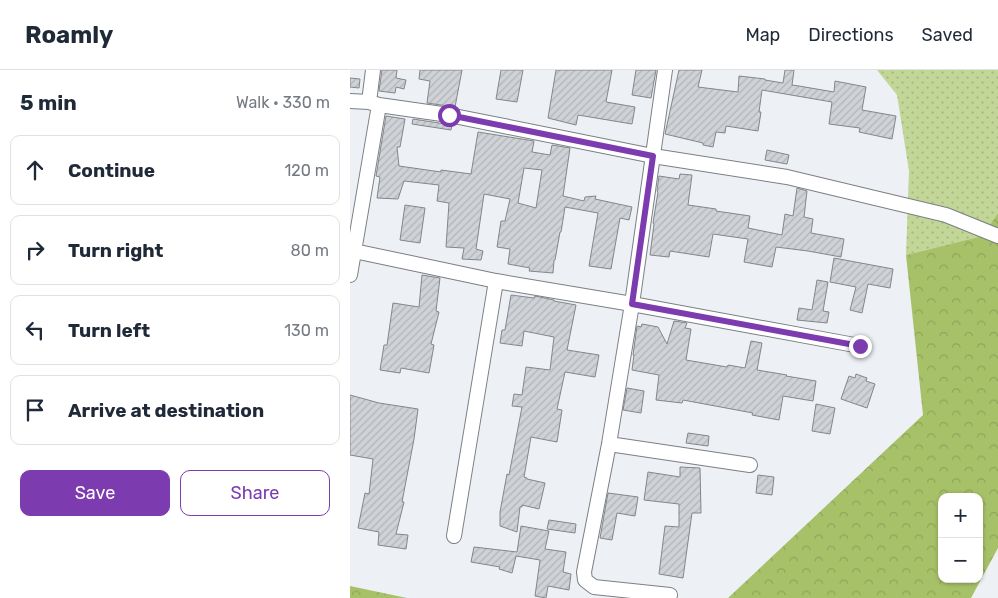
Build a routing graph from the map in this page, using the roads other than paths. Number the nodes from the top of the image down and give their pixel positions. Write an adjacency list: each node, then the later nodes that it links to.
1 (373, 70): 4 (street)
2 (666, 70): 5 (street)
3 (350, 101): 4 (street)
4 (374, 104): 5 (street); 7 (street)
5 (653, 156): 6 (street); 10 (street)
6 (998, 236)
7 (354, 251): 8 (street); 9 (street)
8 (350, 275)
9 (496, 281): 10 (street); 14 (street)
10 (632, 304): 11 (street); 12 (street)
11 (860, 346)
12 (609, 444): 13 (street); 15 (street)
13 (750, 465)
14 (454, 536)
15 (670, 595)

